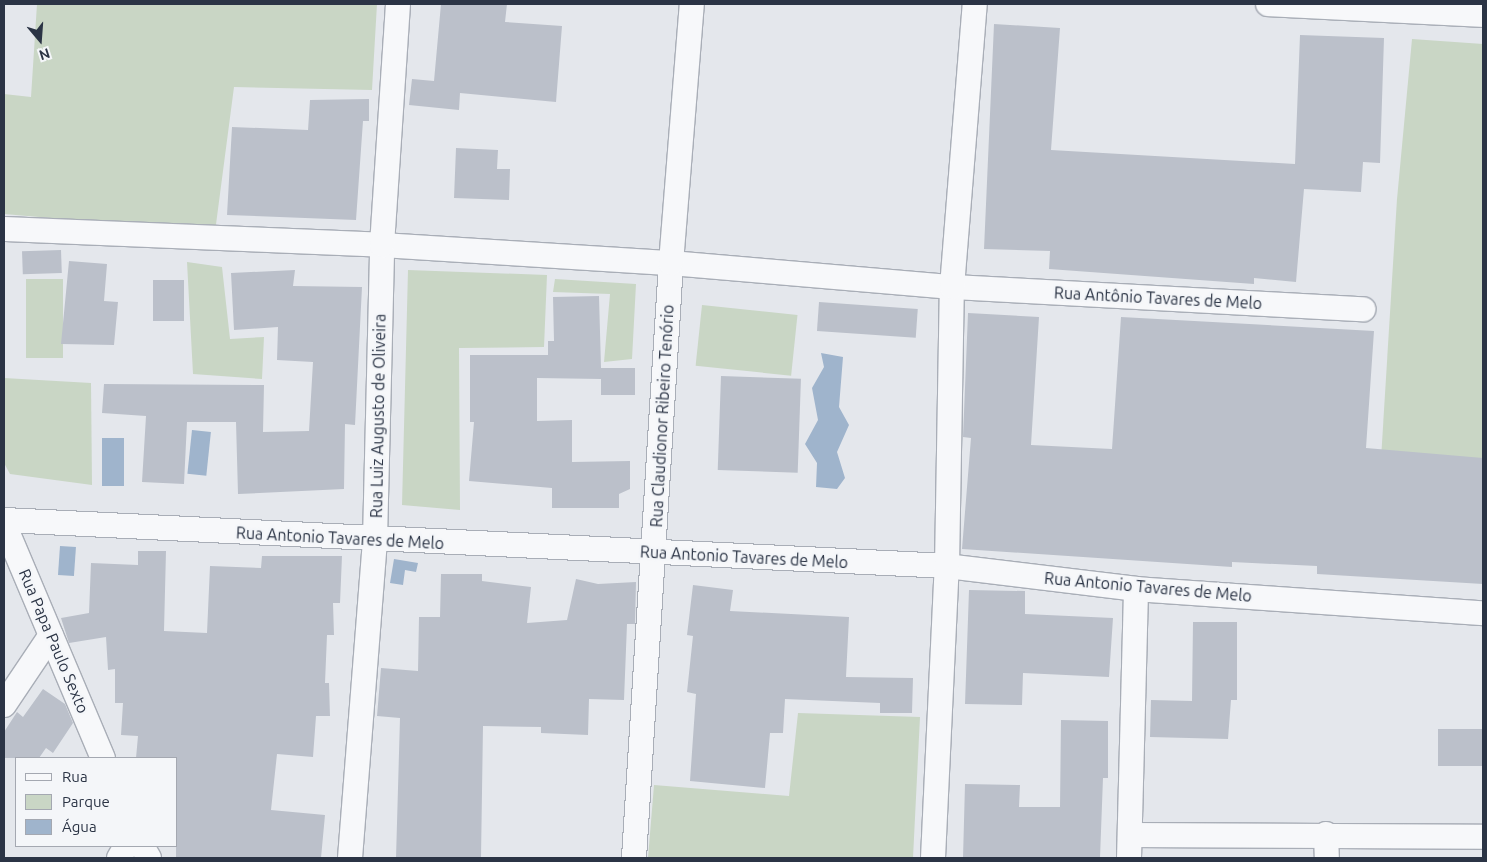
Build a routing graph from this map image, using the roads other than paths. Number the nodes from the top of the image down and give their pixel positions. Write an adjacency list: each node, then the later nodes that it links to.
1 (398, 4): 7 (street, Rua Luiz Augusto de Oliveira)
2 (692, 4): 8 (street, Rua Claudionor Ribeiro Tenório)
3 (976, 4): 9 (street)
4 (1268, 4): 5 (street)
5 (1483, 15)
6 (4, 229): 7 (street)
7 (382, 245): 8 (street); 12 (street, Rua Luiz Augusto de Oliveira)
8 (671, 263): 9 (street, Rua Antônio Tavares de Melo); 13 (street, Rua Claudionor Ribeiro Tenório)
9 (952, 287): 10 (street, Rua Antônio Tavares de Melo); 14 (street)
10 (1364, 309)
11 (4, 522): 12 (street, Rua Antonio Tavares de Melo); 17 (street, Rua Papa Paulo Sexto)
12 (375, 540): 13 (street, Rua Antonio Tavares de Melo); 27 (street, Rua Luiz Augusto de Oliveira)
13 (654, 553): 14 (street, Rua Antonio Tavares de Melo); 28 (street, Rua Claudionor Ribeiro Tenório)
14 (947, 566): 15 (street, Rua Antonio Tavares de Melo); 29 (street)
15 (1136, 589): 16 (street, Rua Antonio Tavares de Melo); 24 (street)
16 (1483, 613)
17 (52, 635): 18 (street); 19 (street, Rua Papa Paulo Sexto)
18 (4, 705)
19 (104, 757)
20 (1326, 834): 21 (street); 24 (street); 30 (street)
21 (1483, 837)
22 (125, 847): 25 (street)
23 (143, 847): 26 (street)
24 (1129, 847)
25 (119, 858)
26 (149, 858)
27 (350, 858)
28 (634, 858)
29 (933, 858)
30 (1327, 858)

